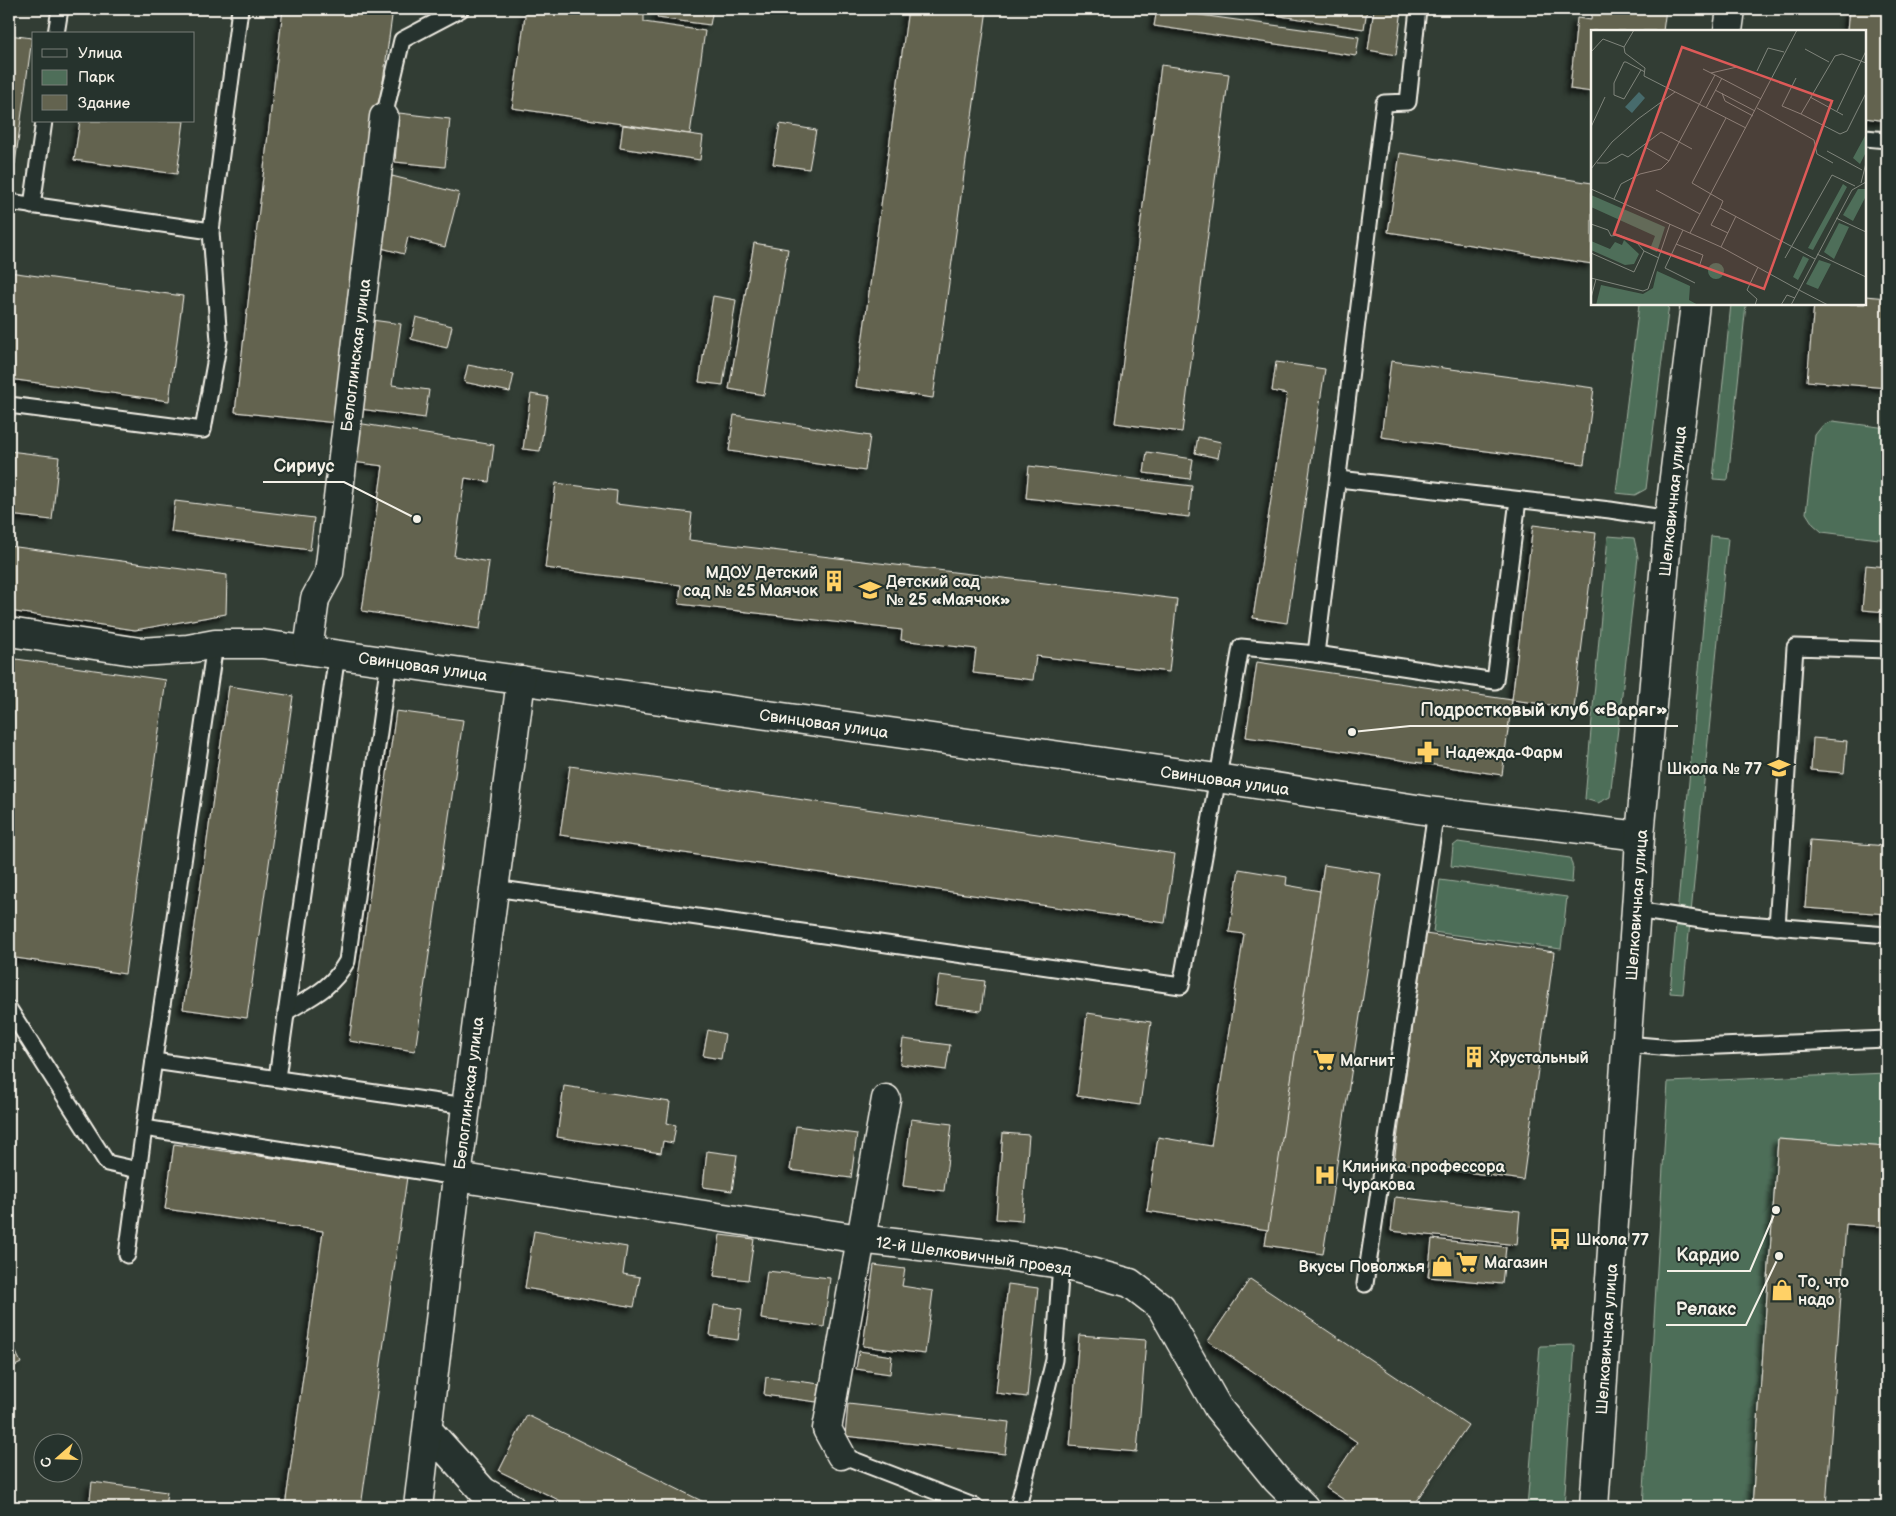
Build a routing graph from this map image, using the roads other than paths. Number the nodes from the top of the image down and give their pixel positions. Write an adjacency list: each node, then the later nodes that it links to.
1 (60, 9): 7 (lane)
2 (240, 9): 14 (lane)
3 (461, 9): 8 (lane)
4 (1418, 9): 17 (lane)
5 (1731, 9): 6 (street)
6 (1728, 30)
7 (56, 32)
8 (384, 117): 22 (street, Белоглинская улица)
9 (44, 122): 13 (lane)
10 (1866, 138): 11 (lane)
11 (1887, 140)
12 (9, 202): 13 (lane)
13 (32, 206): 14 (lane)
14 (211, 232): 16 (lane)
15 (1695, 305): 19 (street, Шелковичная улица)
16 (9, 405)
17 (1339, 479): 18 (lane); 25 (lane)
18 (1518, 500): 19 (lane); 25 (lane)
19 (1669, 519): 30 (street, Шелковичная улица)
20 (9, 632): 21 (street, Свинцовая улица)
21 (215, 644): 22 (street, Свинцовая улица); 39 (lane)
22 (308, 650): 24 (street, Свинцовая улица)
23 (1887, 650): 33 (lane)
24 (337, 654): 26 (street, Свинцовая улица); 36 (lane)
25 (1316, 654): 28 (lane)
26 (390, 661): 27 (street, Свинцовая улица); 36 (lane)
27 (521, 680): 28 (street, Свинцовая улица); 31 (street, Белоглинская улица)
28 (1217, 778): 29 (street, Свинцовая улица); 31 (lane)
29 (1436, 812): 30 (street, Свинцовая улица); 49 (lane)
30 (1640, 836): 32 (street, Шелковичная улица)
31 (494, 888): 42 (street, Белоглинская улица)
32 (1636, 910): 33 (lane); 38 (street, Шелковичная улица)
33 (1777, 927): 34 (lane)
34 (1887, 935)
35 (9, 1009): 44 (lane)
36 (286, 1012): 40 (lane)
37 (1887, 1039): 38 (lane)
38 (1626, 1044): 57 (street, Шелковичная улица)
39 (154, 1061): 40 (lane); 43 (lane)
40 (277, 1078): 42 (lane)
41 (886, 1099): 46 (street, 12-й Шелковичный проезд)
42 (466, 1106): 45 (street, Белоглинская улица)
43 (144, 1128): 44 (lane); 45 (lane)
44 (138, 1170): 47 (lane)
45 (457, 1177): 46 (street, 12-й Шелковичный проезд); 50 (street, Белоглинская улица)
46 (860, 1240): 48 (street, 12-й Шелковичный проезд); 51 (street, 12-й Шелковичный проезд)
47 (127, 1255)
48 (1061, 1264): 55 (lane); 56 (street, 12-й Шелковичный проезд)
49 (1365, 1284)
50 (428, 1430): 52 (street, Белоглинская улица); 53 (street)
51 (841, 1455): 54 (lane)
52 (418, 1507)
53 (510, 1507)
54 (976, 1507)
55 (1018, 1507)
56 (1304, 1507)
57 (1594, 1507)

